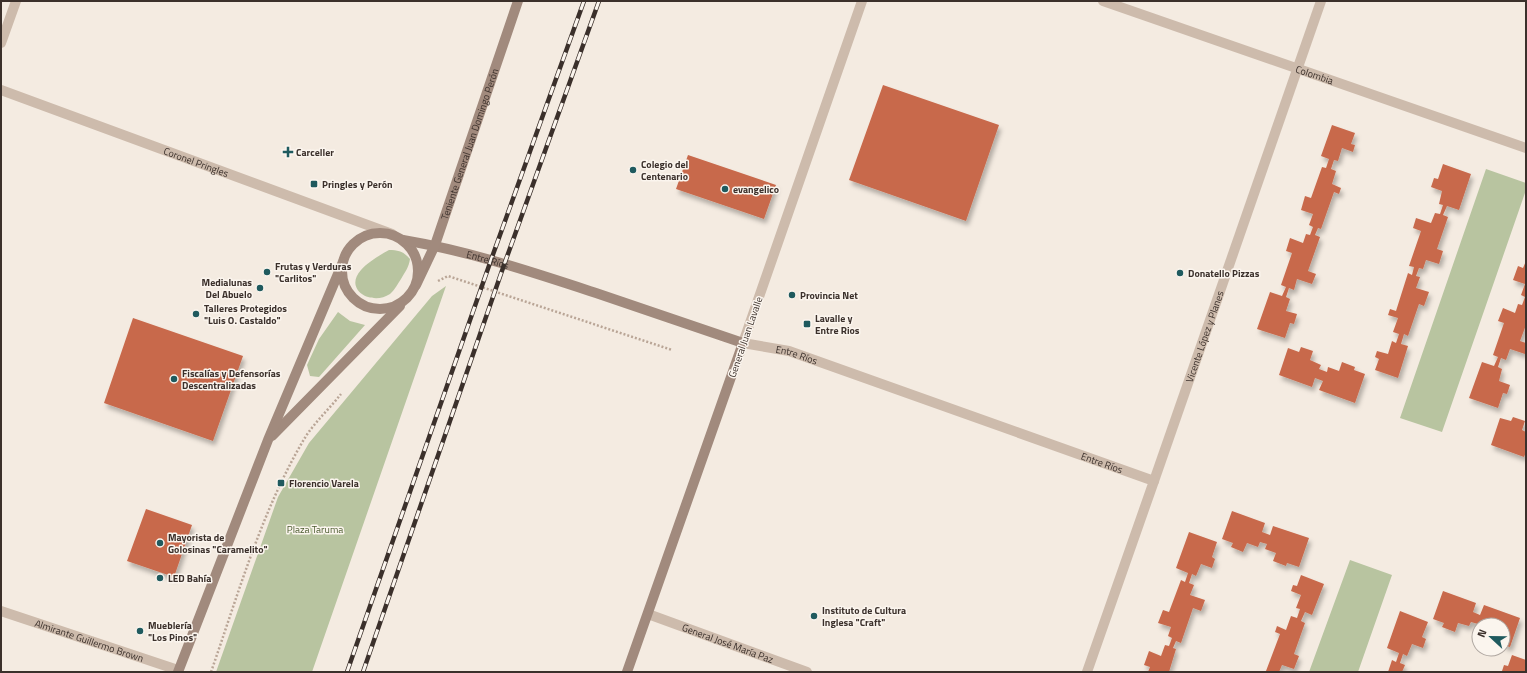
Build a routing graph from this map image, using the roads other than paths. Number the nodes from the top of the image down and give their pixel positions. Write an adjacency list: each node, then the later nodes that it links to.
1 (16, 1): 6 (street)
2 (518, 1): 12 (main road, Teniente General Juan Domingo Perón)
3 (862, 1): 16 (street, General Juan Lavalle)
4 (1103, 1): 7 (street, Colombia)
5 (1321, 1): 7 (street, Vicente López y Planes)
6 (1, 43)
7 (1297, 70): 9 (street, Colombia); 18 (street, Vicente López y Planes)
8 (1, 90): 10 (street, Coronel Pringles)
9 (1526, 148)
10 (392, 234): 11 (main road); 13 (main road)
11 (403, 240): 12 (main road); 14 (main road)
12 (435, 246): 14 (main road, Teniente General Juan Domingo Perón); 16 (main road, Entre Ríos)
13 (343, 262): 15 (main road); 17 (main road)
14 (416, 285): 15 (main road)
15 (410, 296): 17 (main road)
16 (743, 343): 18 (street, Entre Ríos); 20 (main road, General Juan Lavalle)
17 (268, 440): 21 (main road)
18 (1154, 481): 24 (street, Vicente López y Planes)
19 (1, 611): 21 (street, Almirante Guillermo Brown)
20 (648, 614): 22 (main road, General Juan Lavalle); 23 (street, General José María Paz)
21 (178, 671)
22 (627, 672)
23 (807, 672)
24 (1087, 672)

